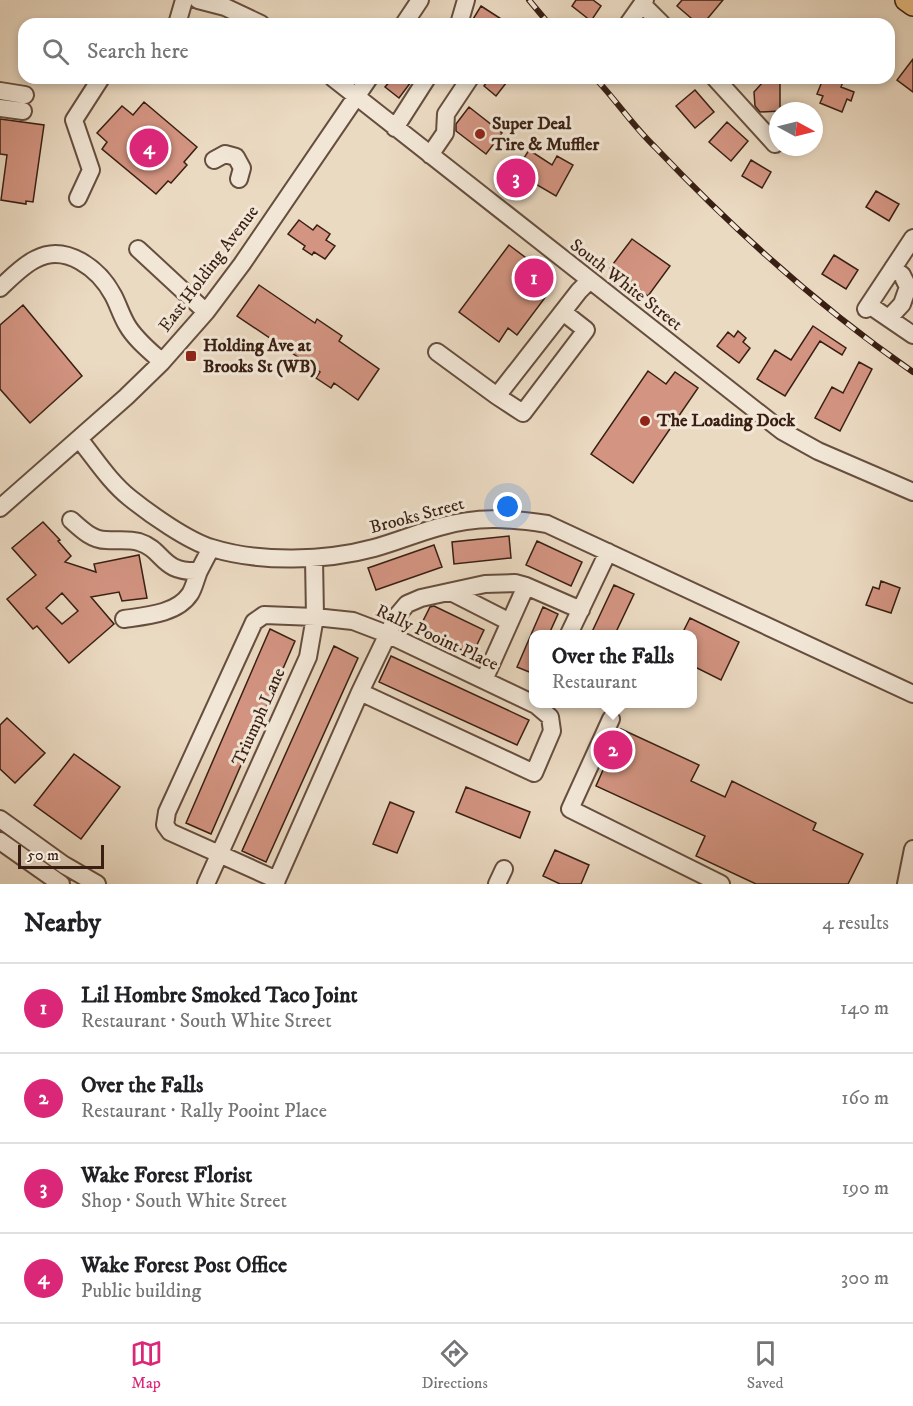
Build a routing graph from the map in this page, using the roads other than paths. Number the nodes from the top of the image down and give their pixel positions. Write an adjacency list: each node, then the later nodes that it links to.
1 (184, 0): 8 (street)
2 (198, 0): 9 (street)
3 (420, 0): 10 (street)
4 (466, 0): 11 (street)
5 (906, 0): 7 (main road)
6 (644, 2): 12 (street); 13 (street)
7 (913, 5)
8 (179, 18)
9 (246, 18)
10 (408, 18)
11 (461, 18)
12 (632, 18)
13 (657, 18)
14 (97, 84): 28 (street)
15 (341, 84): 21 (street, South White Street)
16 (365, 84): 21 (street, East Holding Avenue)
17 (423, 84): 23 (street)
18 (466, 84): 25 (street)
19 (720, 84): 24 (street)
20 (0, 91): 22 (street)
21 (357, 97): 23 (street, South White Street); 34 (street, East Holding Avenue)
22 (0, 108)
23 (395, 128): 25 (street, South White Street)
24 (769, 137)
25 (430, 155): 32 (street, South White Street)
26 (214, 160): 27 (street)
27 (239, 179)
28 (78, 198)
29 (913, 238): 31 (street)
30 (138, 249): 34 (street)
31 (893, 268): 36 (street); 36 (street)
32 (589, 281): 35 (street); 42 (street, South White Street)
33 (0, 288): 39 (street)
34 (206, 312): 39 (street, East Holding Avenue)
35 (563, 312): 40 (street); 40 (street)
36 (889, 318): 37 (street)
37 (913, 335)
38 (437, 352): 40 (street)
39 (162, 362): 41 (street, East Holding Avenue)
40 (497, 396)
41 (80, 440): 43 (street, East Holding Avenue); 45 (street, Brooks Street)
42 (913, 492)
43 (0, 508)
44 (71, 520): 48 (street)
45 (211, 548): 47 (street, Brooks Street); 48 (street)
46 (608, 552): 47 (street, Brooks Street); 51 (street); 59 (street, Brooks Street)
47 (314, 558): 52 (street, Triumph Lane)
48 (199, 571): 53 (street)
49 (526, 586): 50 (street); 51 (street); 54 (street)
50 (451, 592): 54 (street); 56 (street)
51 (581, 610): 55 (street)
52 (315, 617): 56 (street, Rally Pooint Place); 66 (street, Triumph Lane); 66 (street, Rally Pooint Place)
53 (124, 619)
54 (510, 622): 57 (street)
55 (571, 630)
56 (387, 634): 57 (street, Rally Pooint Place); 58 (street)
57 (483, 680): 60 (street, Rally Pooint Place)
58 (360, 692): 61 (street); 67 (street)
59 (913, 694)
60 (529, 700)
61 (541, 708)
62 (611, 718): 71 (street)
63 (0, 819): 69 (street)
64 (0, 841): 68 (street)
65 (913, 849): 72 (street)
66 (218, 855): 67 (street); 70 (street, Triumph Lane)
67 (276, 882)
68 (61, 884)
69 (97, 884)
70 (206, 884)
71 (721, 884)
72 (906, 884)

